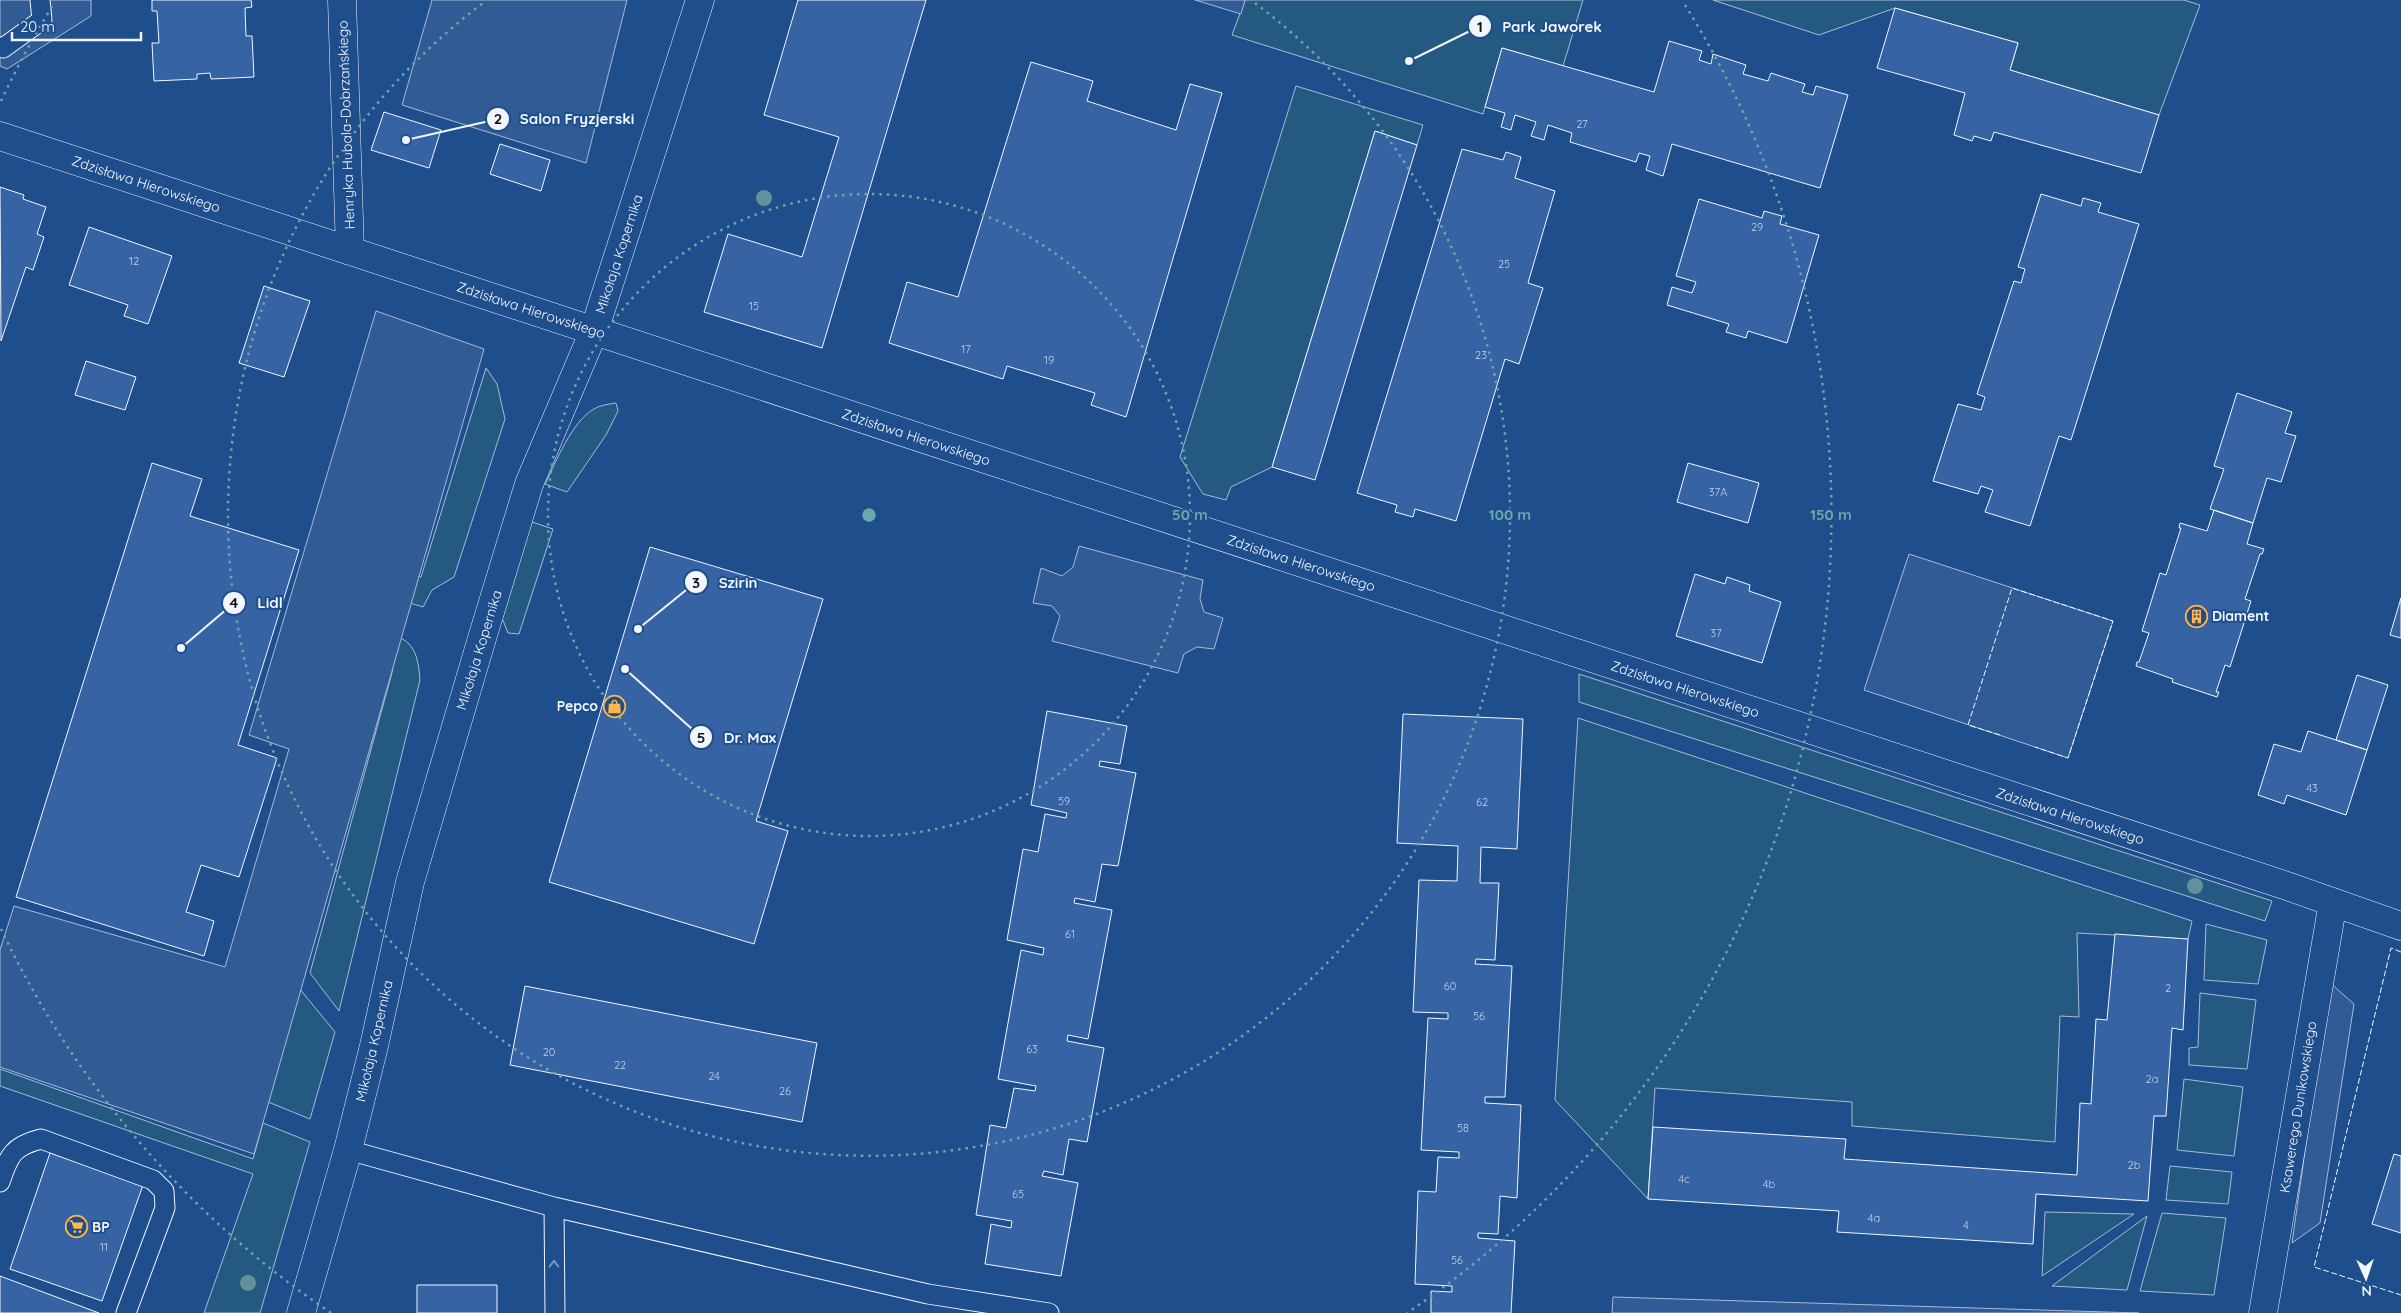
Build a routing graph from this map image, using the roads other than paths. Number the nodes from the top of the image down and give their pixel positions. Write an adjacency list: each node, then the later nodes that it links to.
1 (40, 0): 4 (lane)
2 (342, 0): 6 (street, Henryka Hubala-Dobrzańskiego)
3 (700, 0): 7 (street, Mikołaja Kopernika)
4 (0, 47)
5 (0, 136): 6 (street, Zdzisława Hierowskiego)
6 (350, 251): 7 (street, Zdzisława Hierowskiego)
7 (594, 331): 8 (street, Zdzisława Hierowskiego); 10 (street, Mikołaja Kopernika)
8 (2333, 902): 9 (street, Zdzisława Hierowskiego); 17 (street, Ksawerego Dunikowskiego)
9 (2401, 926)
10 (348, 1150): 12 (lane); 14 (street, Mikołaja Kopernika)
11 (0, 1182): 13 (lane)
12 (554, 1207): 15 (lane, one-way to 12); 16 (lane)
13 (126, 1313)
14 (301, 1313)
15 (555, 1313)
16 (1049, 1313)
17 (2263, 1313)

